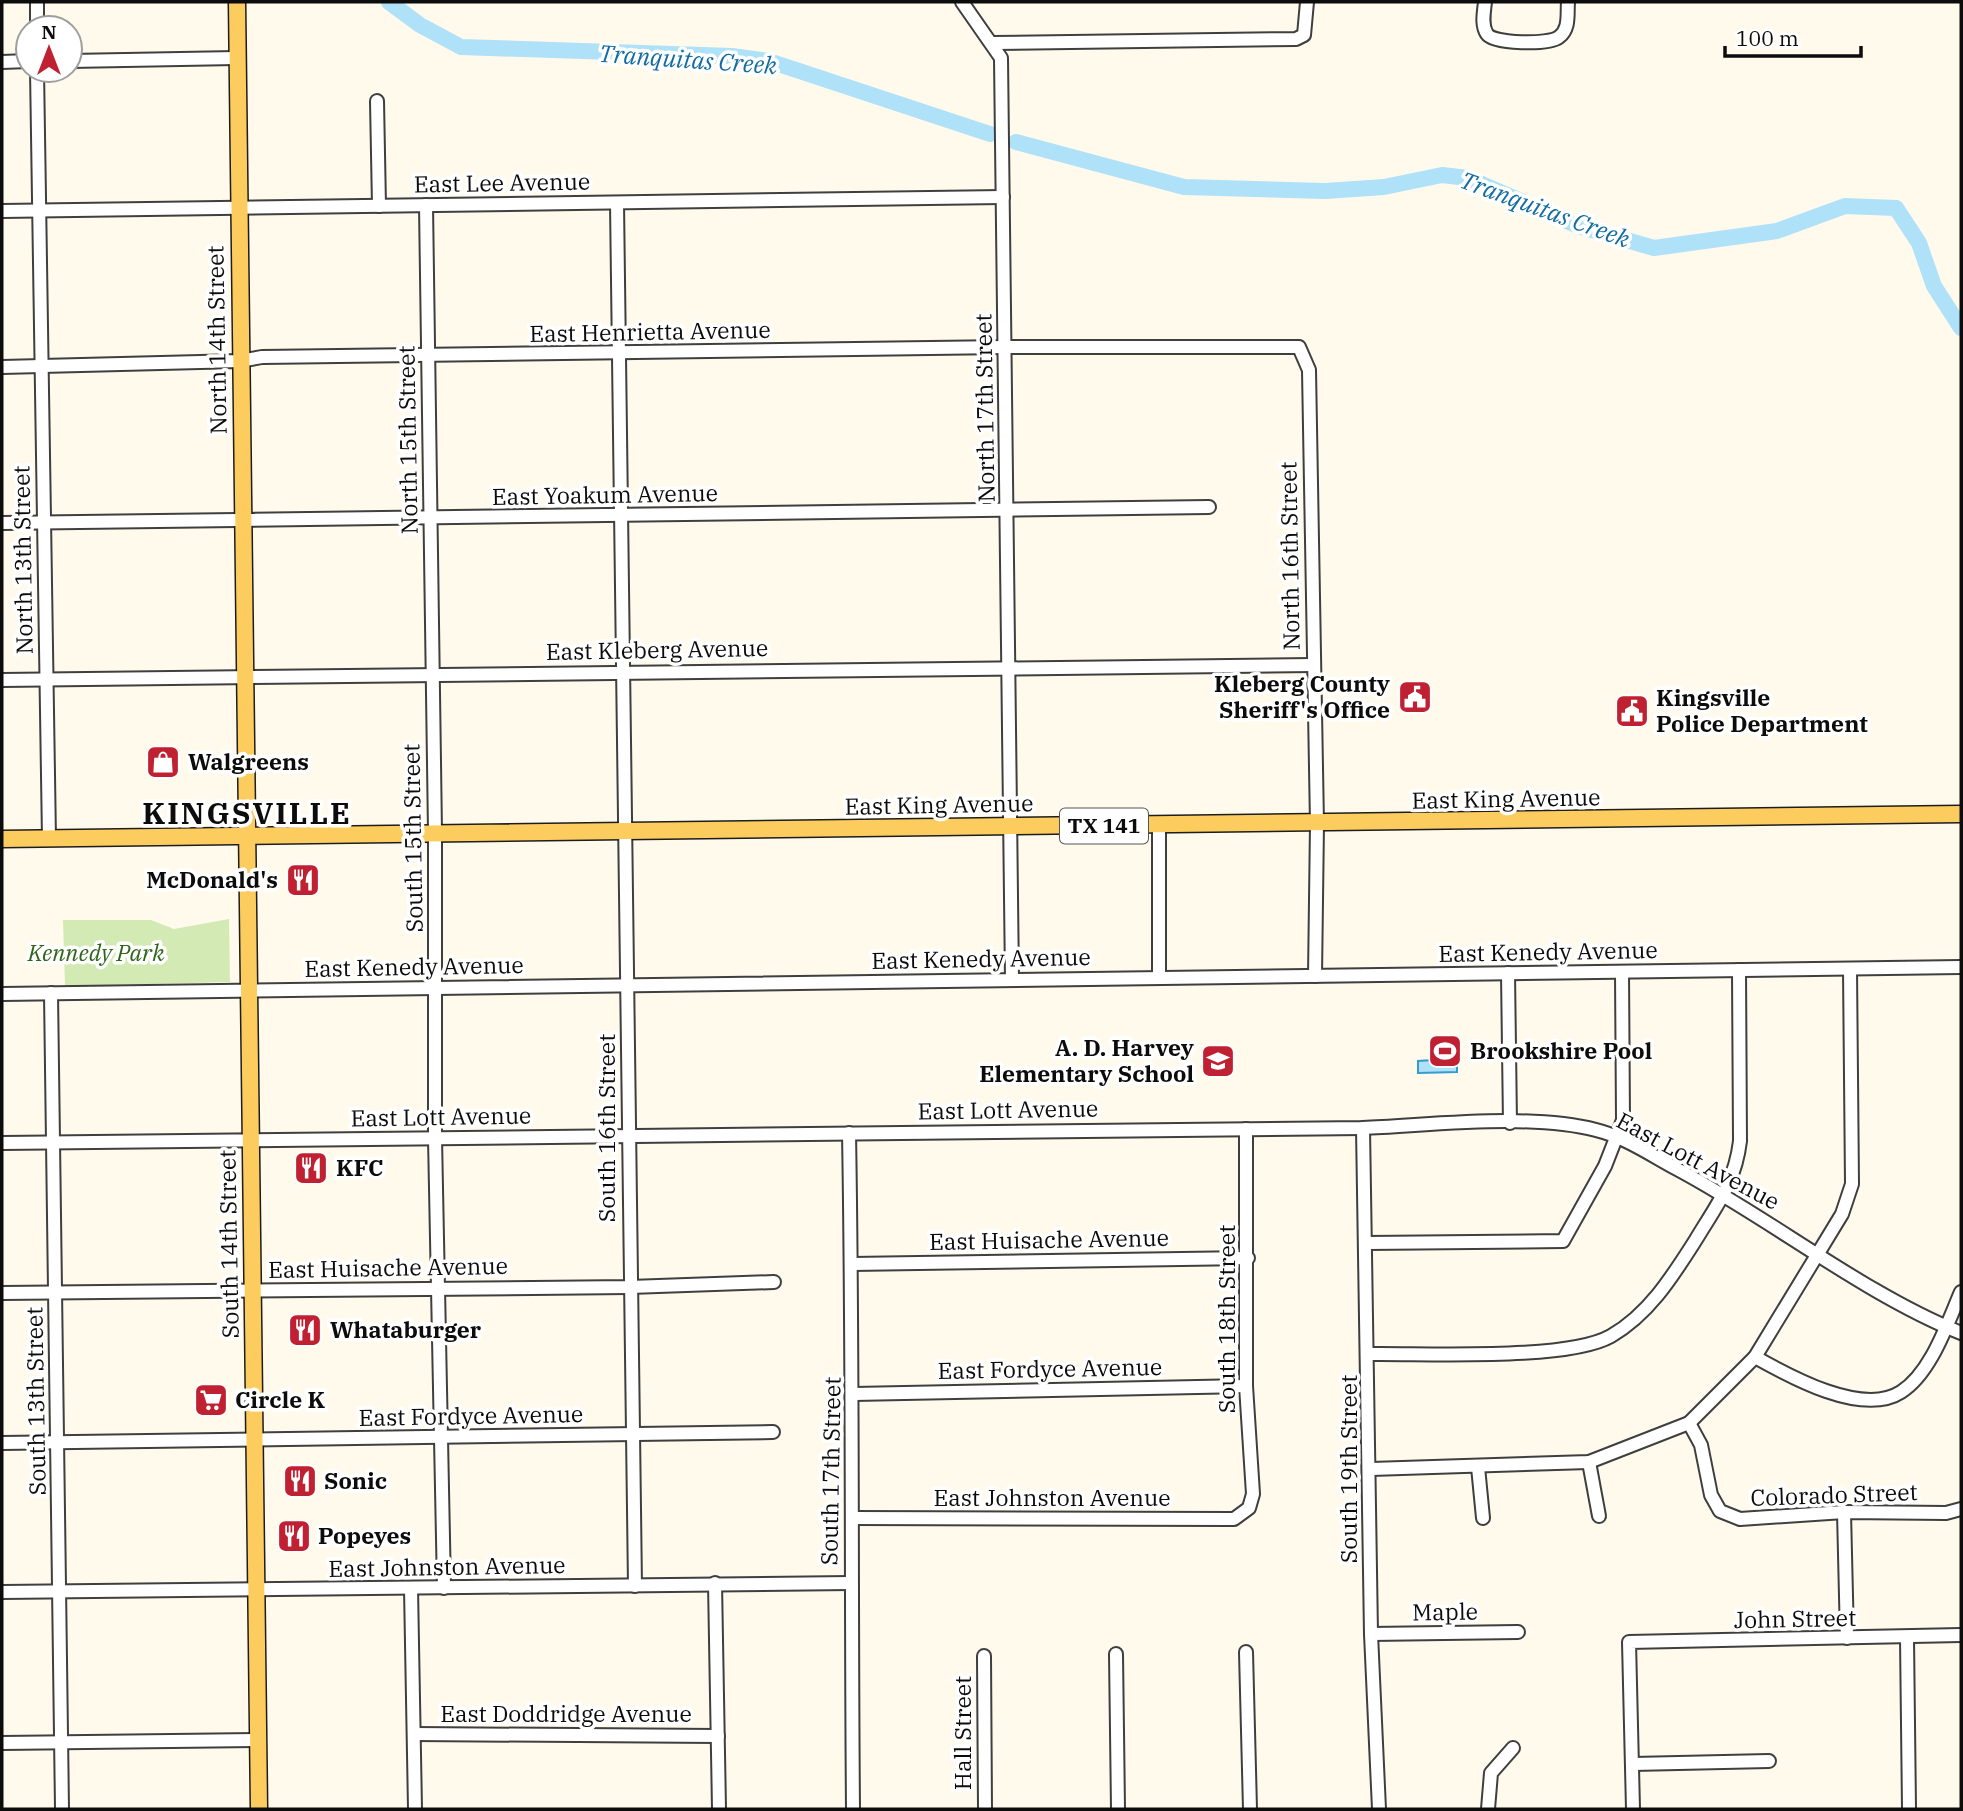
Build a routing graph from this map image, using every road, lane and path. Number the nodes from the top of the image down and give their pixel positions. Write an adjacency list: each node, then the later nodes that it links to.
1 (237, 2): 7 (main road, North 14th Street)
2 (962, 2): 6 (street, North 17th Street)
3 (1307, 2): 6 (street)
4 (1485, 2): 5 (street)
5 (1568, 2)
6 (992, 43): 11 (street, North 17th Street)
7 (236, 58): 8 (street); 15 (main road, North 14th Street)
8 (84, 61)
9 (37, 84): 17 (street, North 13th Street)
10 (377, 100): 14 (street)
11 (1003, 197): 12 (street, East Lee Avenue); 18 (street, North 17th Street)
12 (617, 203): 13 (street, East Lee Avenue); 21 (street)
13 (426, 205): 14 (street, East Lee Avenue); 20 (street, North 15th Street)
14 (379, 206): 15 (street, East Lee Avenue)
15 (238, 209): 17 (street, East Lee Avenue); 22 (main road, North 14th Street)
16 (2, 211): 17 (street, East Lee Avenue)
17 (39, 211): 24 (street, North 13th Street)
18 (1005, 347): 19 (street, East Henrietta Avenue); 21 (street, East Henrietta Avenue); 26 (street, North 17th Street)
19 (1299, 347): 32 (street, North 16th Street)
20 (428, 354): 21 (street, East Henrietta Avenue); 22 (street, East Henrietta Avenue); 28 (street, North 15th Street)
21 (617, 354): 27 (street)
22 (240, 361): 24 (street, East Henrietta Avenue); 29 (main road, North 14th Street)
23 (2, 367): 24 (street, East Henrietta Avenue)
24 (41, 367): 31 (street, North 13th Street)
25 (1209, 507): 26 (street, East Yoakum Avenue)
26 (1007, 509): 27 (street, East Yoakum Avenue); 33 (street, North 17th Street)
27 (621, 516): 28 (street, East Yoakum Avenue); 34 (street)
28 (431, 519): 29 (street, East Yoakum Avenue); 35 (street, North 15th Street)
29 (242, 520): 31 (street, East Yoakum Avenue); 36 (main road, North 14th Street)
30 (2, 523): 31 (street, East Yoakum Avenue)
31 (44, 523): 38 (street, North 13th Street)
32 (1313, 664): 33 (street, East Kleberg Avenue); 40 (street, North 16th Street)
33 (1010, 668): 34 (street, East Kleberg Avenue); 42 (street, North 17th Street)
34 (624, 670): 35 (street, East Kleberg Avenue); 44 (street, South 16th Street)
35 (431, 675): 36 (street, East Kleberg Avenue); 43 (street, South 15th Street)
36 (244, 678): 38 (street, East Kleberg Avenue); 45 (main road, South 14th Street)
37 (2, 680): 38 (street, East Kleberg Avenue)
38 (46, 680): 47 (street, North 13th Street)
39 (1961, 814): 40 (main road, East King Avenue / TX 141)
40 (1317, 824): 41 (main road, East King Avenue / TX 141); 53 (street, North 16th Street)
41 (1159, 825): 42 (main road, East King Avenue / TX 141); 54 (street)
42 (1011, 827): 44 (main road, East King Avenue / TX 141); 55 (street)
43 (435, 832): 44 (main road, East King Avenue / TX 141); 45 (main road, East King Avenue / TX 141); 57 (street, South 15th Street)
44 (627, 832): 56 (street, South 16th Street)
45 (246, 836): 47 (main road, East King Avenue / TX 141); 58 (main road, South 14th Street)
46 (2, 839): 47 (main road, East King Avenue / TX 141)
47 (49, 839)
48 (1961, 967): 49 (street, East Kenedy Avenue)
49 (1850, 969): 50 (street, East Kenedy Avenue); 73 (street)
50 (1739, 970): 51 (street, East Kenedy Avenue); 71 (street)
51 (1622, 972): 52 (street, East Kenedy Avenue); 66 (street)
52 (1508, 973): 53 (street, East Kenedy Avenue); 61 (street)
53 (1315, 976): 54 (street, East Kenedy Avenue)
54 (1159, 978): 55 (street, East Kenedy Avenue)
55 (1012, 980): 56 (street, East Kenedy Avenue)
56 (627, 985): 57 (street, East Kenedy Avenue); 65 (street, South 16th Street)
57 (435, 988): 58 (street, East Kenedy Avenue); 67 (street, South 15th Street)
58 (248, 990): 59 (street, East Kenedy Avenue); 68 (main road, South 14th Street)
59 (51, 993): 60 (street, East Kenedy Avenue); 69 (street, South 13th Street)
60 (2, 994)
61 (1510, 1123): 62 (street, East Lott Avenue); 66 (street, East Lott Avenue)
62 (1363, 1128): 63 (street, East Lott Avenue); 72 (street, South 19th Street)
63 (1246, 1129): 64 (street, East Lott Avenue); 74 (street, South 18th Street)
64 (849, 1133): 65 (street, East Lott Avenue); 75 (street, South 17th Street)
65 (627, 1135): 67 (street, East Lott Avenue); 77 (street, South 16th Street)
66 (1616, 1137): 71 (street, East Lott Avenue); 72 (street)
67 (435, 1138): 68 (street, East Lott Avenue); 78 (street, South 15th Street)
68 (250, 1140): 69 (street, East Lott Avenue); 79 (main road, South 14th Street)
69 (53, 1142): 70 (street, East Lott Avenue); 80 (street, South 13th Street)
70 (2, 1143)
71 (1724, 1194): 73 (street, East Lott Avenue); 85 (street)
72 (1367, 1243): 85 (street, South 19th Street)
73 (1818, 1254): 83 (street, East Lott Avenue); 86 (street)
74 (1248, 1258): 75 (street, East Huisache Avenue); 87 (street, South 18th Street)
75 (852, 1264): 88 (street, South 17th Street)
76 (774, 1282): 77 (street, East Huisache Avenue)
77 (630, 1287): 78 (street, East Huisache Avenue); 91 (street, South 16th Street)
78 (439, 1289): 79 (street, East Huisache Avenue); 92 (street, South 15th Street)
79 (252, 1291): 80 (street, East Huisache Avenue); 93 (main road, South 14th Street)
80 (55, 1292): 82 (street, East Huisache Avenue); 95 (street, South 13th Street)
81 (1961, 1292): 83 (street)
82 (2, 1293)
83 (1946, 1327): 84 (street, East Lott Avenue); 86 (street)
84 (1961, 1333)
85 (1369, 1354): 98 (street, South 19th Street)
86 (1755, 1357): 89 (street)
87 (1246, 1386): 88 (street, East Fordyce Avenue); 99 (street, South 18th Street)
88 (854, 1394): 103 (street, South 17th Street)
89 (1689, 1423): 96 (street); 101 (street, Colorado Street)
90 (773, 1432): 91 (street, East Fordyce Avenue)
91 (632, 1435): 92 (street, East Fordyce Avenue); 107 (street, South 16th Street)
92 (440, 1437): 93 (street, East Fordyce Avenue); 109 (street, South 15th Street)
93 (254, 1439): 95 (street, East Fordyce Avenue); 110 (main road, South 14th Street)
94 (2, 1443): 95 (street, East Fordyce Avenue)
95 (57, 1443): 112 (street, South 13th Street)
96 (1589, 1462): 97 (street); 102 (street)
97 (1478, 1466): 98 (street); 104 (street)
98 (1371, 1468): 114 (street, South 19th Street)
99 (1249, 1508): 103 (street, East Johnston Avenue)
100 (1961, 1509): 101 (street, Colorado Street)
101 (1844, 1512): 117 (street)
102 (1599, 1516)
103 (852, 1518): 106 (street, South 17th Street)
104 (1483, 1518)
105 (715, 1583): 106 (street, East Johnston Avenue); 107 (street, East Johnston Avenue); 122 (street)
106 (850, 1583): 133 (street, South 17th Street)
107 (635, 1586): 109 (street, East Johnston Avenue)
108 (411, 1588): 109 (street, East Johnston Avenue); 110 (street, East Johnston Avenue); 121 (street)
109 (444, 1588)
110 (256, 1590): 112 (street, East Johnston Avenue); 123 (main road, South 14th Street)
111 (2, 1592): 112 (street, East Johnston Avenue)
112 (59, 1592): 125 (street, South 13th Street)
113 (1518, 1632): 114 (street, Maple)
114 (1371, 1634): 137 (street, South 19th Street)
115 (1961, 1635): 116 (street, John Street)
116 (1907, 1638): 117 (street, John Street); 140 (street)
117 (1847, 1639): 128 (street, John Street)
118 (1246, 1651): 136 (street)
119 (1116, 1654): 135 (street)
120 (984, 1656): 134 (street, Hall Street)
121 (414, 1734): 122 (street, East Doddridge Avenue); 131 (street)
122 (718, 1736): 132 (street)
123 (258, 1740): 125 (street); 130 (main road, South 14th Street)
124 (2, 1743): 125 (street)
125 (62, 1743): 129 (street, South 13th Street)
126 (1513, 1748): 138 (street)
127 (1769, 1761): 128 (street)
128 (1633, 1763): 139 (street)
129 (62, 1809)
130 (259, 1809)
131 (415, 1809)
132 (719, 1809)
133 (853, 1809)
134 (985, 1809)
135 (1118, 1809)
136 (1250, 1809)
137 (1379, 1809)
138 (1488, 1809)
139 (1633, 1809)
140 (1909, 1809)

